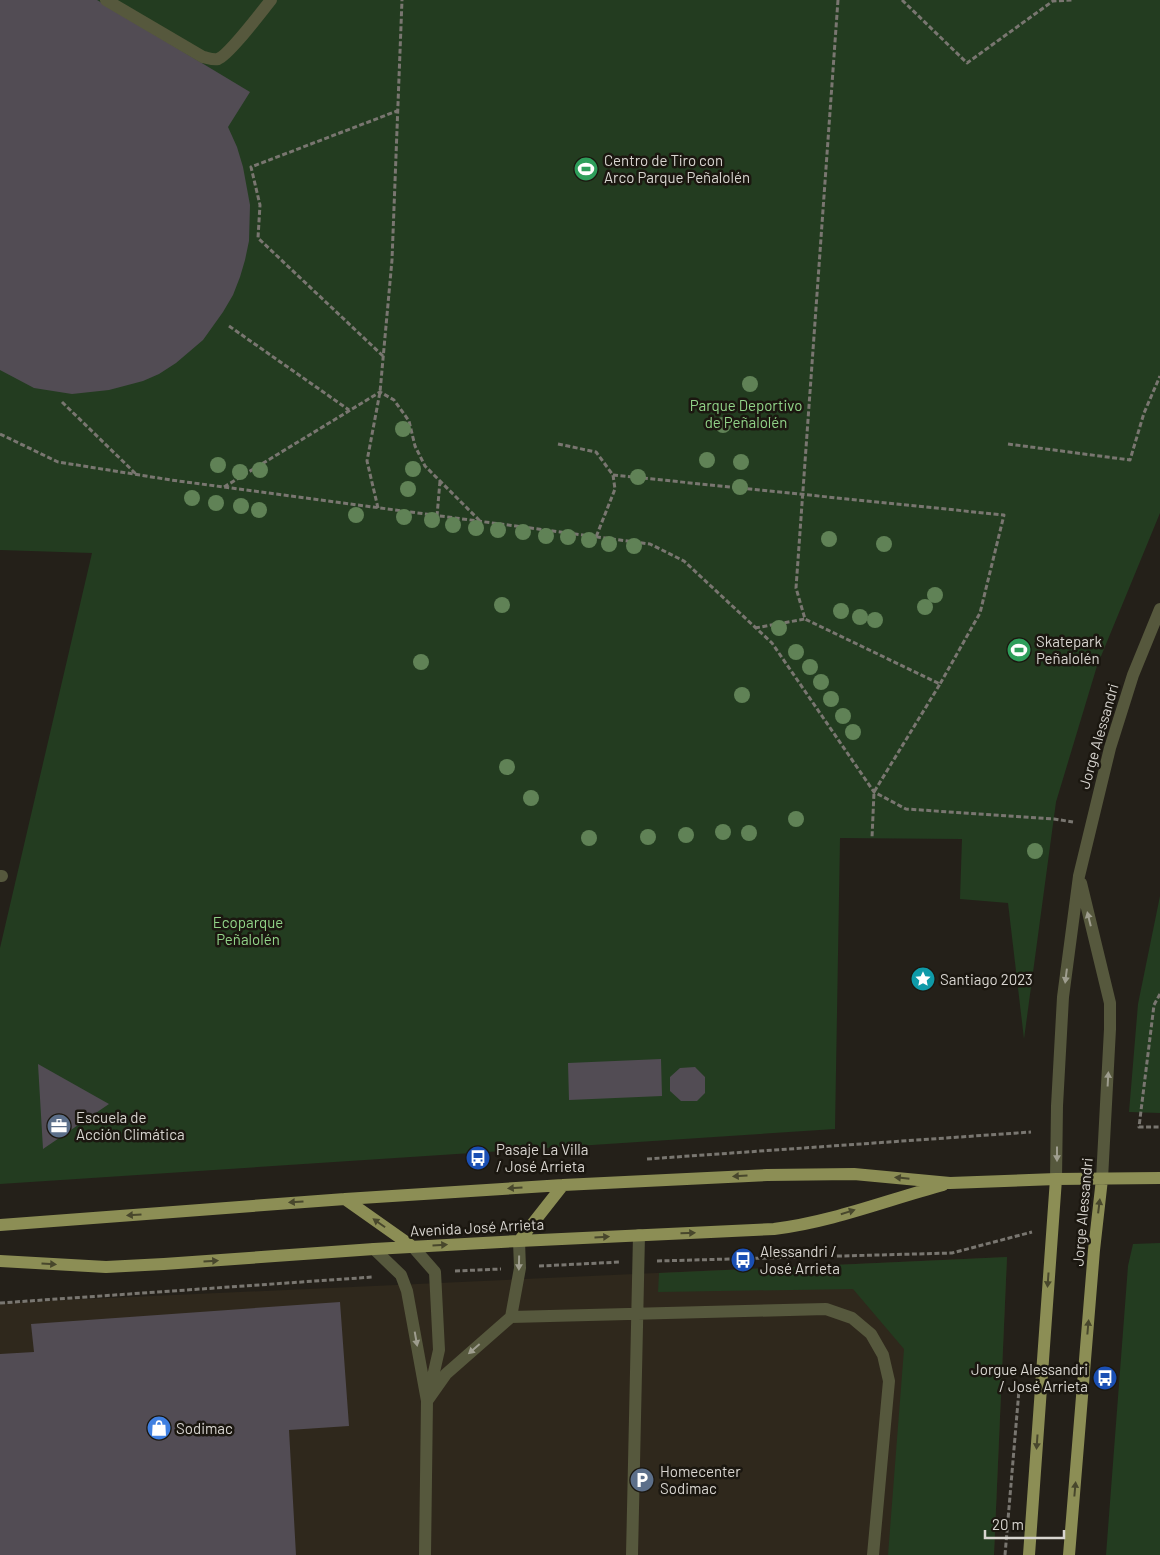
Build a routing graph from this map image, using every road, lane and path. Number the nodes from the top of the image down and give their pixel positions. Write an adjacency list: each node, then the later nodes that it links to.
1 (106, 0): 2 (street)
2 (271, 0)
3 (402, 0): 7 (path)
4 (838, 0): 21 (path)
5 (902, 0): 6 (path)
6 (1073, 0)
7 (397, 111): 9 (path); 9 (path)
8 (229, 326): 13 (path)
9 (383, 356): 11 (path)
10 (1160, 376): 16 (path)
11 (380, 392): 13 (path); 19 (path); 22 (path)
12 (62, 402): 17 (path)
13 (349, 410): 20 (path)
14 (0, 434): 17 (path)
15 (558, 444): 18 (path)
16 (1008, 444)
17 (136, 474): 20 (path)
18 (613, 475): 21 (path); 25 (path)
19 (440, 481): 23 (path); 24 (path)
20 (223, 487): 22 (path)
21 (802, 494): 27 (path); 29 (path)
22 (378, 508): 23 (path)
23 (437, 516): 24 (path)
24 (481, 522): 25 (path)
25 (596, 538): 28 (path)
26 (1160, 609): 31 (street, Jorge Alessandri)
27 (805, 619): 28 (path); 29 (path)
28 (755, 628): 30 (path)
29 (940, 684): 30 (path)
30 (874, 792): 31 (path); 32 (path)
31 (1090, 828): 33 (street, Jorge Alessandri)
32 (872, 838)
33 (1079, 876): 37 (street, Jorge Alessandri, one-way to 37); 38 (street, Jorge Alessandri, one-way to 33)
34 (1160, 994): 35 (path)
35 (1160, 1127)
36 (1160, 1178): 38 (main road, Avenida José Arrieta)
37 (1056, 1179): 38 (main road, Avenida José Arrieta); 39 (main road, Avenida José Arrieta); 54 (main road, Jorge Alessandri, one-way to 54)
38 (1102, 1179): 55 (main road, Jorge Alessandri, one-way to 38)
39 (950, 1183): 40 (main road, Avenida José Arrieta, one-way to 40); 43 (main road, Avenida José Arrieta, one-way to 39)
40 (563, 1185): 41 (main road, Avenida José Arrieta, one-way to 41); 44 (main road)
41 (345, 1199): 42 (main road, Avenida José Arrieta, one-way to 42); 45 (main road, one-way to 41)
42 (0, 1225)
43 (639, 1235): 44 (main road, Avenida José Arrieta, one-way to 43); 48 (street)
44 (519, 1241): 45 (main road, Avenida José Arrieta, one-way to 44); 49 (street, one-way to 49)
45 (413, 1247): 46 (main road, Avenida José Arrieta); 50 (street)
46 (374, 1249): 47 (main road, Avenida José Arrieta, one-way to 46); 50 (street, one-way to 50)
47 (0, 1261)
48 (638, 1314): 49 (street); 52 (street); 53 (street)
49 (511, 1317): 50 (street, one-way to 50)
50 (428, 1401): 51 (street)
51 (425, 1555)
52 (632, 1555)
53 (873, 1555)
54 (1029, 1555)
55 (1069, 1555)

